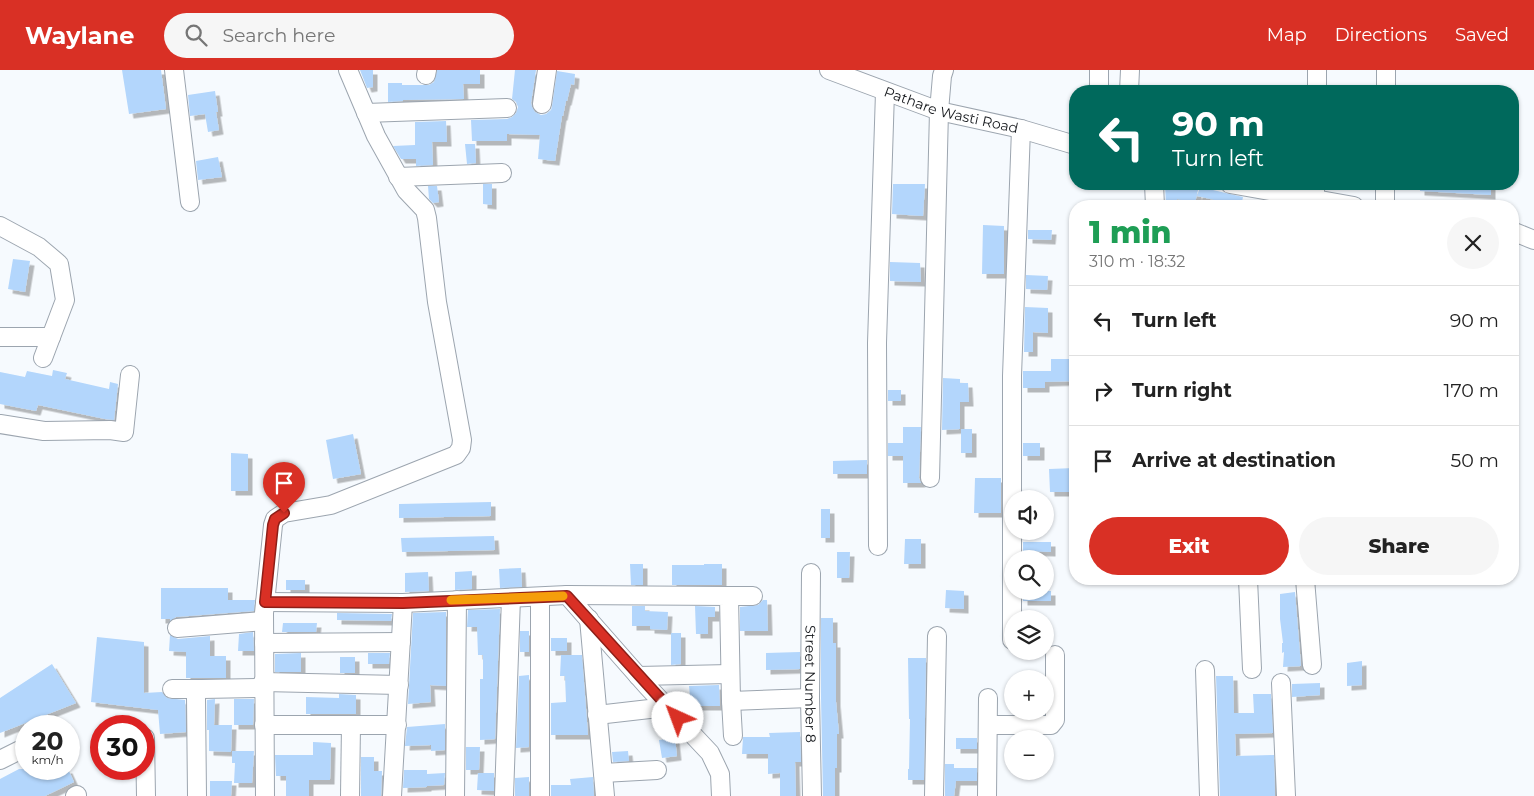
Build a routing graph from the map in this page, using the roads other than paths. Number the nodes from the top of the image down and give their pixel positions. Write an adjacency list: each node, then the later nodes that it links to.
1 (174, 70): 26 (street)
2 (348, 70): 18 (street)
3 (547, 70): 15 (street)
4 (829, 70): 14 (street, Pathare Wasti Road)
5 (944, 70): 17 (street)
6 (1099, 70): 10 (street)
7 (1130, 70): 11 (street)
8 (1317, 70): 12 (street)
9 (1386, 70): 13 (street)
10 (1099, 85)
11 (1129, 85)
12 (1316, 85)
13 (1386, 85)
14 (885, 92): 17 (street, Pathare Wasti Road); 36 (street)
15 (542, 104)
16 (507, 108): 18 (street)
17 (939, 111): 19 (street, Pathare Wasti Road); 35 (street)
18 (366, 114): 22 (street)
19 (1021, 129): 20 (street, Pathare Wasti Road); 48 (street)
20 (1069, 143)
21 (502, 173): 22 (street)
22 (398, 177): 46 (street)
23 (1268, 190): 24 (street)
24 (1307, 196): 25 (street)
25 (1326, 200)
26 (190, 202)
27 (0, 226): 31 (street)
28 (1519, 234): 29 (street)
29 (1534, 240)
30 (0, 337): 31 (street)
31 (51, 337): 32 (street)
32 (44, 358)
33 (130, 375): 34 (street)
34 (0, 424)
35 (930, 478)
36 (878, 546)
37 (812, 573): 66 (street, Street Number 8)
38 (1248, 585): 57 (street)
39 (1305, 585): 56 (street)
40 (567, 596): 41 (street); 43 (street); 49 (street)
41 (729, 596): 42 (street); 59 (street)
42 (753, 596)
43 (540, 597): 44 (street); 88 (street)
44 (511, 598): 45 (street); 87 (street)
45 (457, 600): 47 (street); 86 (street)
46 (265, 602): 47 (street); 50 (street)
47 (403, 603): 53 (street)
48 (1012, 610)
49 (589, 619): 60 (street); 70 (street)
50 (264, 621): 51 (street); 54 (street)
51 (177, 628)
52 (937, 636): 92 (street)
53 (401, 642): 54 (street); 63 (street)
54 (264, 643): 62 (street)
55 (1055, 654): 73 (street)
56 (1312, 665)
57 (1252, 668)
58 (1205, 670): 94 (street)
59 (730, 674): 60 (street); 68 (street)
60 (638, 676): 69 (street)
61 (1281, 683): 95 (street)
62 (264, 685): 63 (street); 65 (street); 71 (street)
63 (399, 685): 74 (street)
64 (172, 689): 65 (street)
65 (202, 689): 82 (street)
66 (810, 698): 68 (street); 91 (street, Street Number 8)
67 (988, 698): 73 (street)
68 (731, 701): 75 (street)
69 (667, 707): 70 (street); 90 (street)
70 (597, 714): 79 (street)
71 (264, 725): 72 (street); 83 (street)
72 (351, 725): 74 (street); 84 (street)
73 (988, 725): 93 (street)
74 (396, 726): 85 (street)
75 (732, 736)
76 (15, 752): 77 (street)
77 (0, 760)
78 (657, 770): 79 (street)
79 (603, 773): 89 (street)
80 (146, 780): 81 (street)
81 (146, 796)
82 (197, 796)
83 (265, 796)
84 (350, 796)
85 (392, 796)
86 (455, 796)
87 (504, 796)
88 (540, 796)
89 (605, 796)
90 (721, 796)
91 (812, 796)
92 (934, 796)
93 (987, 796)
94 (1209, 796)
95 (1286, 796)

